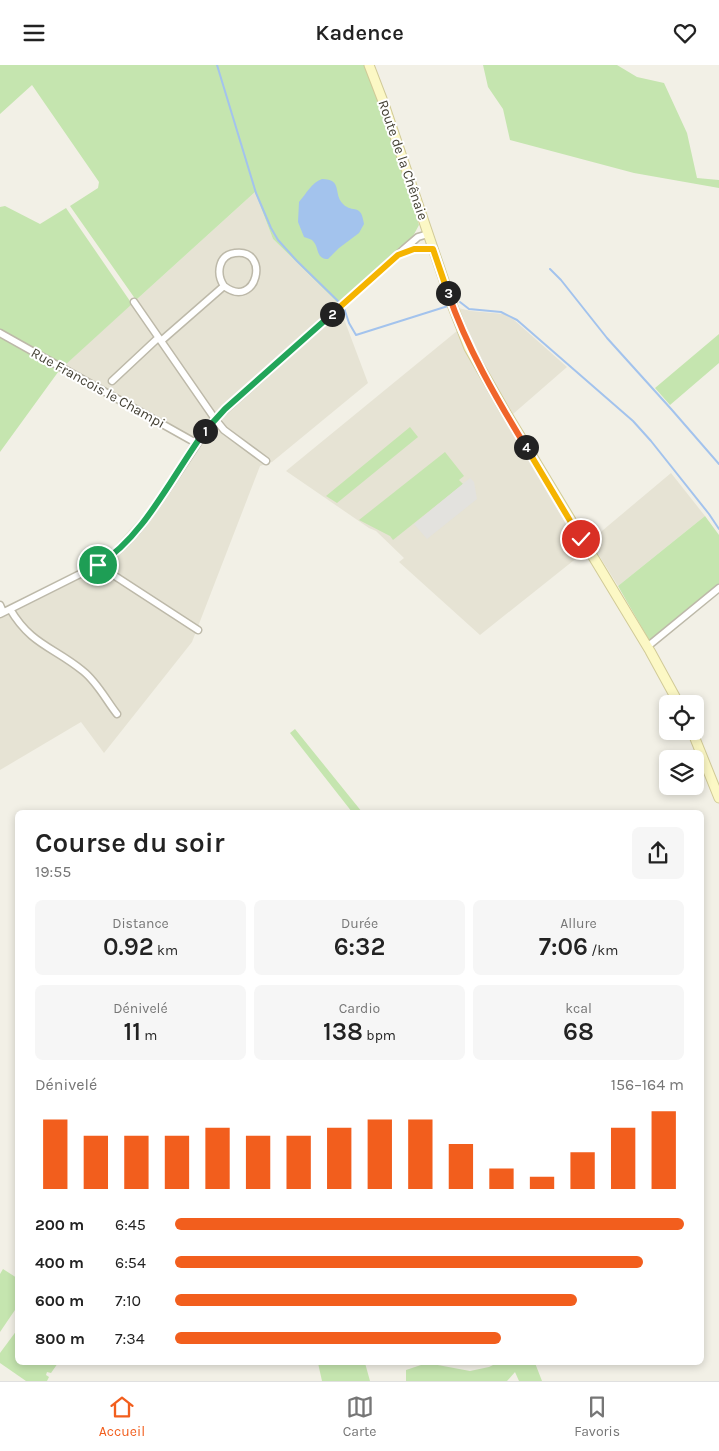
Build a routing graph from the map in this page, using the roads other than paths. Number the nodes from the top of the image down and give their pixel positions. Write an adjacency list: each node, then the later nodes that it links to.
1 (369, 65): 2 (main road, Route de la Chênaie)
2 (428, 234): 3 (main road, Route de la Chênaie); 4 (street)
3 (433, 249): 4 (street); 18 (main road, Route de la Chênaie)
4 (398, 255): 10 (street)
5 (224, 286): 5 (street); 8 (street)
6 (134, 302): 8 (street)
7 (0, 333): 11 (street, Rue Francois le Champi)
8 (160, 339): 9 (street); 10 (street)
9 (112, 381)
10 (215, 419): 11 (street); 12 (street)
11 (196, 443): 13 (street)
12 (266, 461)
13 (98, 565): 16 (street); 17 (street)
14 (719, 587): 18 (street)
15 (0, 605): 16 (street)
16 (4, 612): 20 (street)
17 (198, 630)
18 (648, 649): 19 (main road, Route de la Chênaie)
19 (674, 695)
20 (116, 714)
21 (696, 740): 22 (main road)
22 (719, 798)

